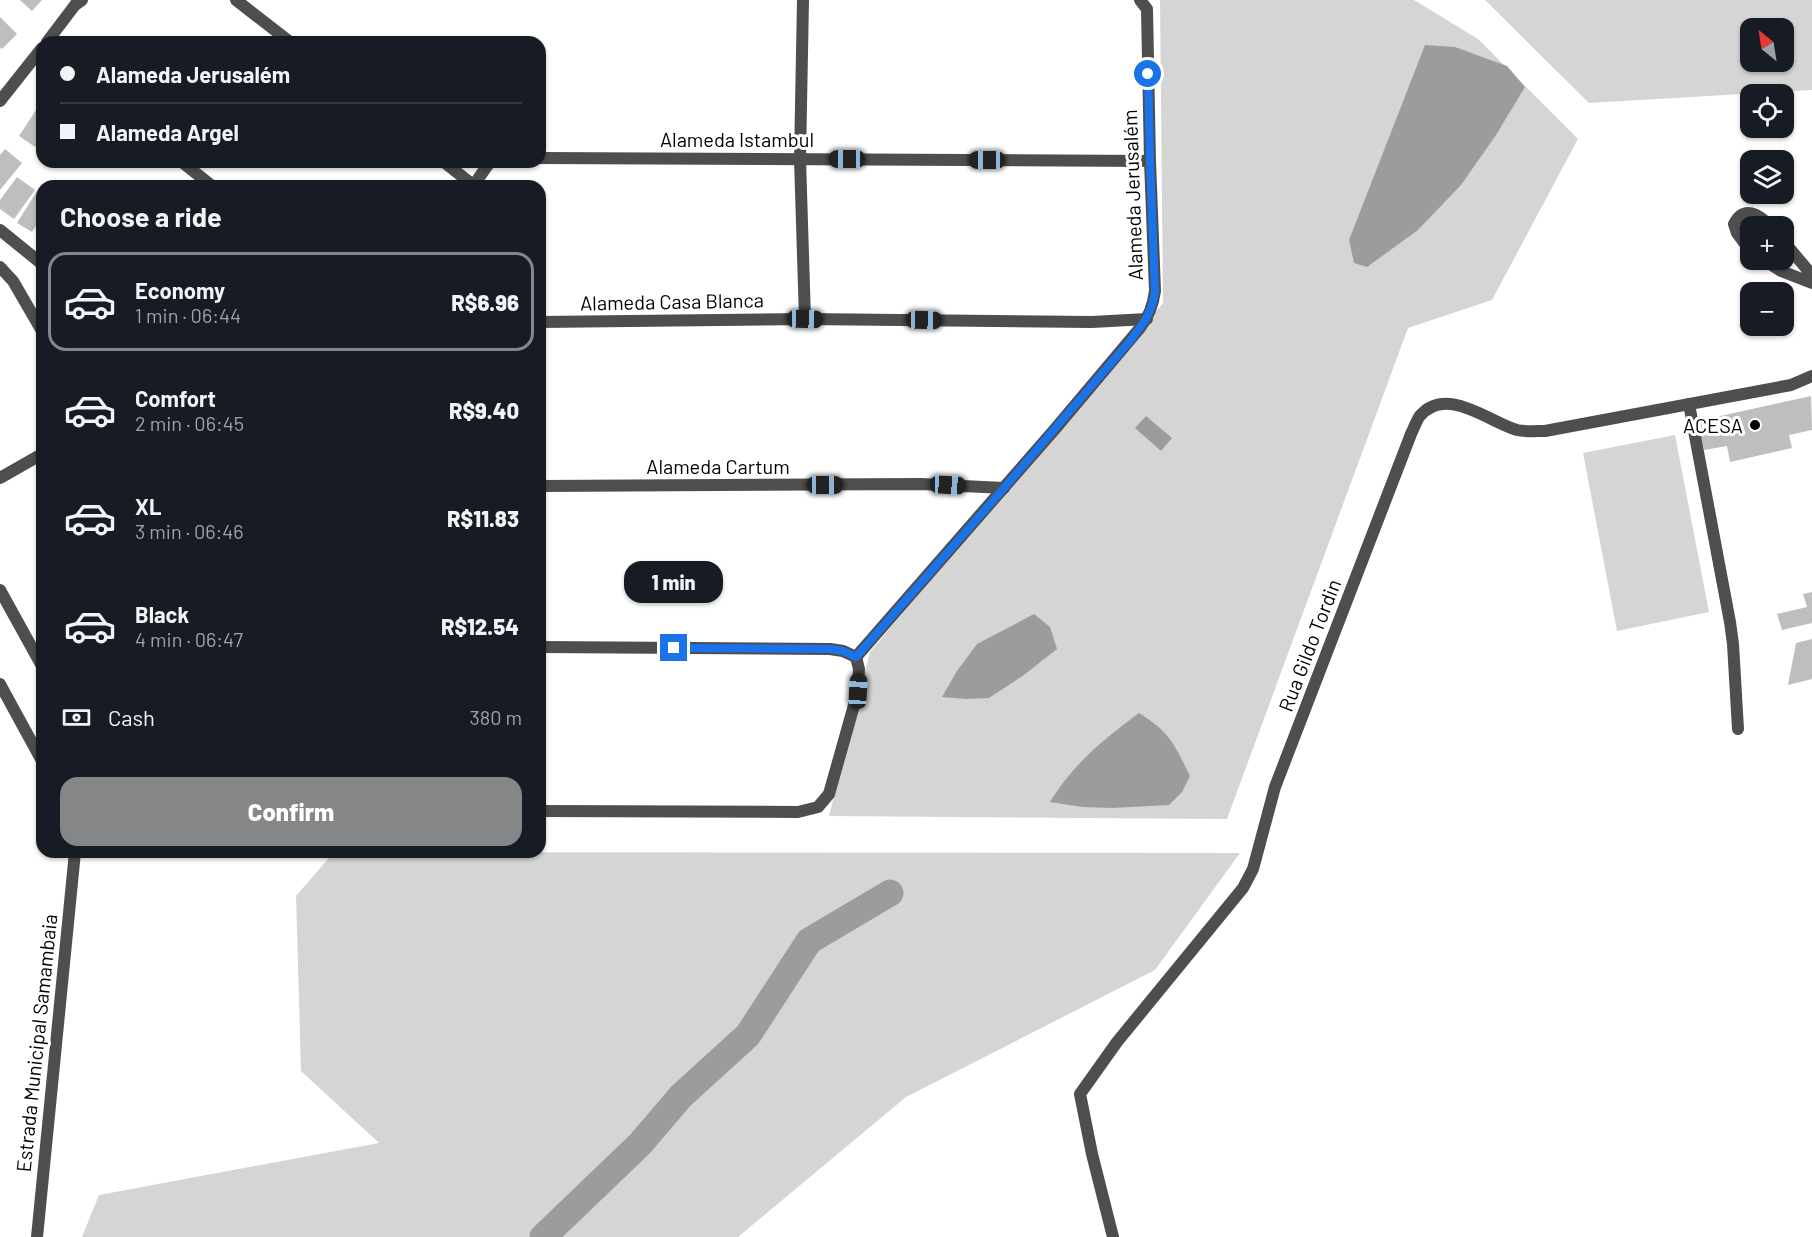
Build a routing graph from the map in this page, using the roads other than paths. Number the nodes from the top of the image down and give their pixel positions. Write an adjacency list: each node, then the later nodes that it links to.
1 (82, 0): 5 (street)
2 (236, 0): 6 (street)
3 (803, 0): 10 (street)
4 (1140, 0): 11 (street, Alameda Jerusalém)
5 (52, 36)
6 (282, 36)
7 (36, 57): 8 (street)
8 (0, 101)
9 (546, 158): 10 (street, Alameda Istambul)
10 (800, 159): 11 (street, Alameda Istambul); 25 (street)
11 (1150, 161): 26 (street, Alameda Jerusalém)
12 (190, 168): 14 (street)
13 (452, 168): 15 (street)
14 (204, 180)
15 (467, 180)
16 (1757, 216): 18 (street)
17 (0, 230): 20 (street)
18 (1740, 237)
19 (1794, 254): 23 (street)
20 (36, 259)
21 (0, 267): 27 (street)
22 (1779, 270): 24 (street)
23 (1812, 275)
24 (1812, 283)
25 (805, 319): 26 (street, Alameda Casa Blanca); 28 (street, Alameda Casa Blanca)
26 (1147, 319): 34 (street, Alameda Jerusalém)
27 (36, 320)
28 (546, 322)
29 (1812, 376): 30 (street, Rua Gildo Tordin)
30 (1689, 404): 40 (street); 45 (street, Rua Gildo Tordin)
31 (36, 457): 32 (street)
32 (0, 478)
33 (546, 486): 34 (street, Alameda Cartum)
34 (1004, 488): 38 (street, Alameda Jerusalém)
35 (0, 590): 37 (street)
36 (546, 647): 38 (street)
37 (36, 655)
38 (856, 657): 42 (street)
39 (0, 684): 41 (street)
40 (1738, 729)
41 (36, 750)
42 (546, 811)
43 (74, 858): 44 (street, Estrada Municipal Samambaia)
44 (37, 1237)
45 (1113, 1237)

